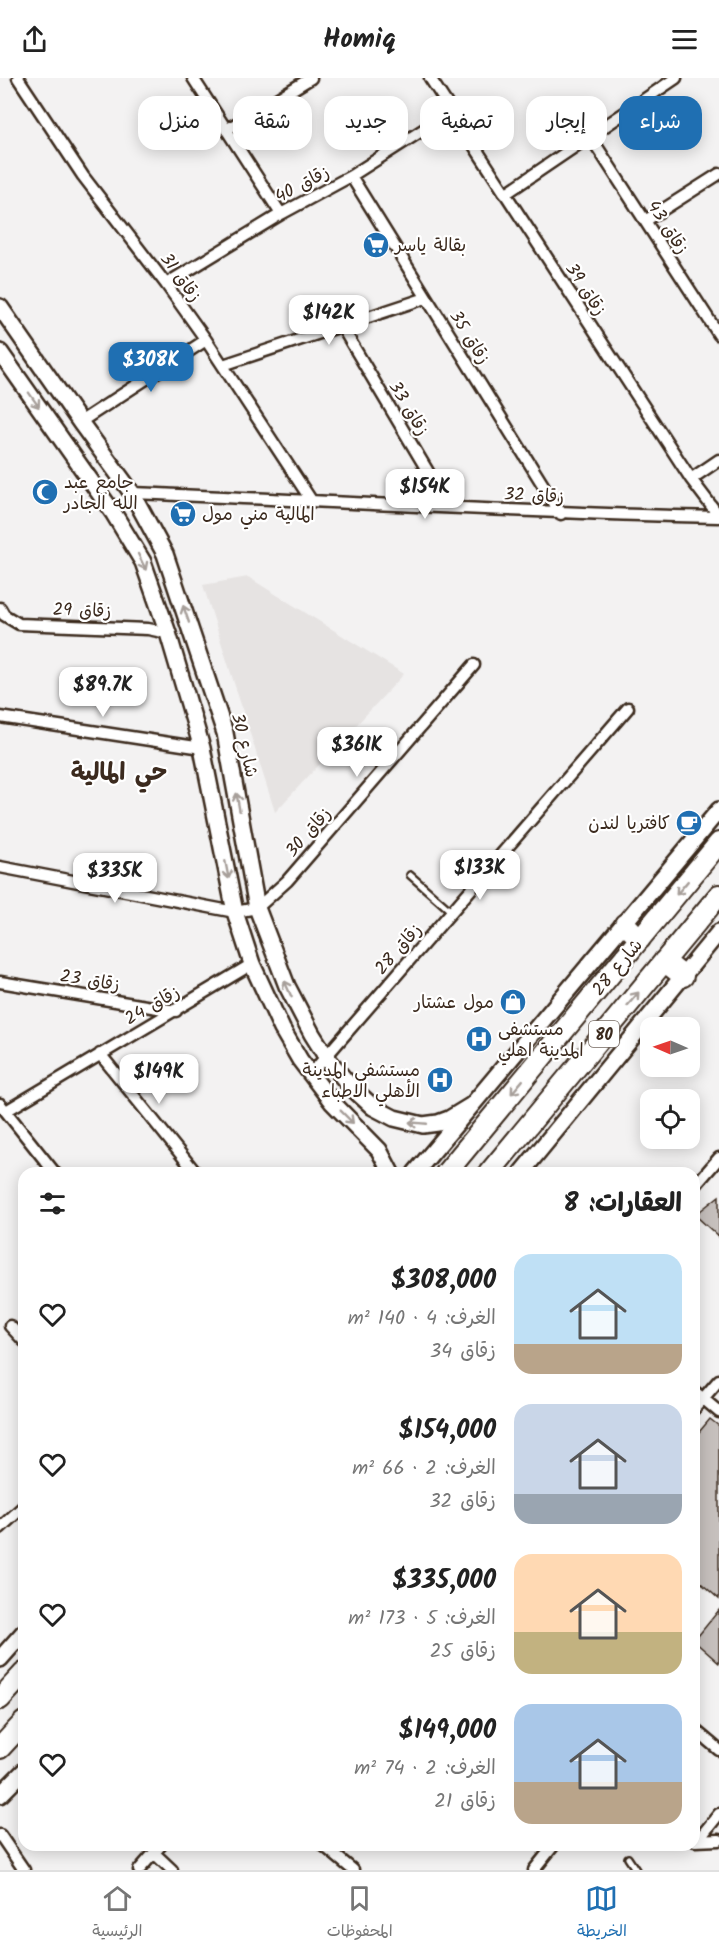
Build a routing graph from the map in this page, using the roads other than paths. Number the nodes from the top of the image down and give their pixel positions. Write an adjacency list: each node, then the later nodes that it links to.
1 (18, 78): 20 (street, زقاق 31)
2 (193, 78): 10 (street)
3 (310, 78): 10 (street)
4 (430, 78): 8 (street, زقاق 39)
5 (652, 78): 7 (street)
6 (676, 78): 7 (street)
7 (659, 88): 9 (street)
8 (441, 96)
9 (607, 123)
10 (226, 129): 18 (street)
11 (420, 132): 16 (street, زقاق 40)
12 (476, 150): 17 (street, زقاق 39)
13 (568, 150): 17 (street)
14 (600, 150): 19 (street, زقاق 43)
15 (719, 174): 19 (street)
16 (351, 176): 18 (street, زقاق 40); 21 (street, زقاق 35)
17 (505, 194): 30 (street, زقاق 39)
18 (281, 214): 20 (street, زقاق 40)
19 (645, 221): 24 (street, زقاق 43)
20 (166, 284): 25 (street, زقاق 31)
21 (426, 298): 23 (street); 34 (street, زقاق 35)
22 (0, 307): 28 (main road, شارع 30)
23 (342, 327): 27 (street); 33 (street, زقاق 33)
24 (719, 335)
25 (206, 340): 27 (street, زقاق 31); 28 (street)
26 (0, 352): 37 (main road, one-way to 37)
27 (222, 365): 32 (street, زقاق 31)
28 (80, 422): 31 (main road, شارع 30)
29 (719, 460): 30 (street)
30 (691, 479): 35 (street, زقاق 39)
31 (132, 493): 32 (street, زقاق 32); 47 (main road, شارع 30, one-way to 31)
32 (311, 500): 33 (street, زقاق 32)
33 (449, 507): 34 (street, زقاق 32)
34 (561, 514): 35 (street, زقاق 32)
35 (719, 516)
36 (0, 608): 37 (street, زقاق 29)
37 (168, 633): 41 (main road)
38 (474, 665): 47 (street, زقاق 30)
39 (628, 708): 49 (street, زقاق 28)
40 (0, 717): 41 (street)
41 (202, 748): 48 (main road, one-way to 48)
42 (719, 810): 50 (main road)
43 (719, 843): 52 (highway, شارع 28 / 80, one-way to 52)
44 (0, 867): 48 (street)
45 (410, 875): 49 (lane)
46 (719, 895): 53 (highway, شارع 28 / 80)
47 (257, 908): 48 (street); 59 (main road, شارع 30, one-way to 47)
48 (235, 912): 54 (main road)
49 (452, 912): 59 (street, زقاق 28)
50 (625, 924): 52 (highway); 61 (main road)
51 (719, 932): 55 (main road)
52 (640, 939): 68 (highway, شارع 28 / 80, one-way to 68)
53 (664, 961): 55 (highway); 69 (highway, شارع 28 / 80, one-way to 53)
54 (252, 964): 57 (street, زقاق 24); 60 (main road)
55 (683, 976): 70 (main road)
56 (0, 982): 57 (street, زقاق 23)
57 (176, 1011): 58 (street, زقاق 24)
58 (100, 1054): 62 (street, زقاق 24); 65 (street)
59 (327, 1058): 60 (street, زقاق 28); 61 (main road, شارع 30, one-way to 59)
60 (310, 1075): 66 (main road, one-way to 66)
61 (472, 1105): 67 (main road)
62 (3, 1107): 64 (street)
63 (719, 1158): 71 (street)
64 (50, 1167)
65 (191, 1167)
66 (388, 1167)
67 (420, 1167)
68 (451, 1167)
69 (494, 1167)
70 (525, 1167)
71 (700, 1180)
72 (10, 1326): 73 (street)
73 (18, 1335)
74 (719, 1380): 76 (street)
75 (700, 1396): 76 (street)
76 (704, 1399): 77 (street); 78 (street)
77 (700, 1403)
78 (719, 1412)
79 (18, 1512): 80 (street)
80 (0, 1528)
81 (18, 1639): 82 (main road)
82 (0, 1659)
83 (18, 1680): 84 (highway)
84 (0, 1699)
85 (18, 1728): 87 (highway)
86 (700, 1734): 88 (street)
87 (0, 1748)
88 (719, 1750)
89 (18, 1778): 90 (main road)
90 (0, 1795)
91 (719, 1814): 93 (street)
92 (0, 1835): 101 (street)
93 (700, 1835)
94 (700, 1840): 95 (street)
95 (719, 1840)
96 (156, 1851): 102 (street)
97 (159, 1851): 103 (street)
98 (330, 1851): 104 (street)
99 (549, 1851): 105 (street)
100 (628, 1858): 106 (lane)
101 (24, 1870)
102 (139, 1870)
103 (172, 1870)
104 (353, 1870)
105 (534, 1870)
106 (636, 1870)

